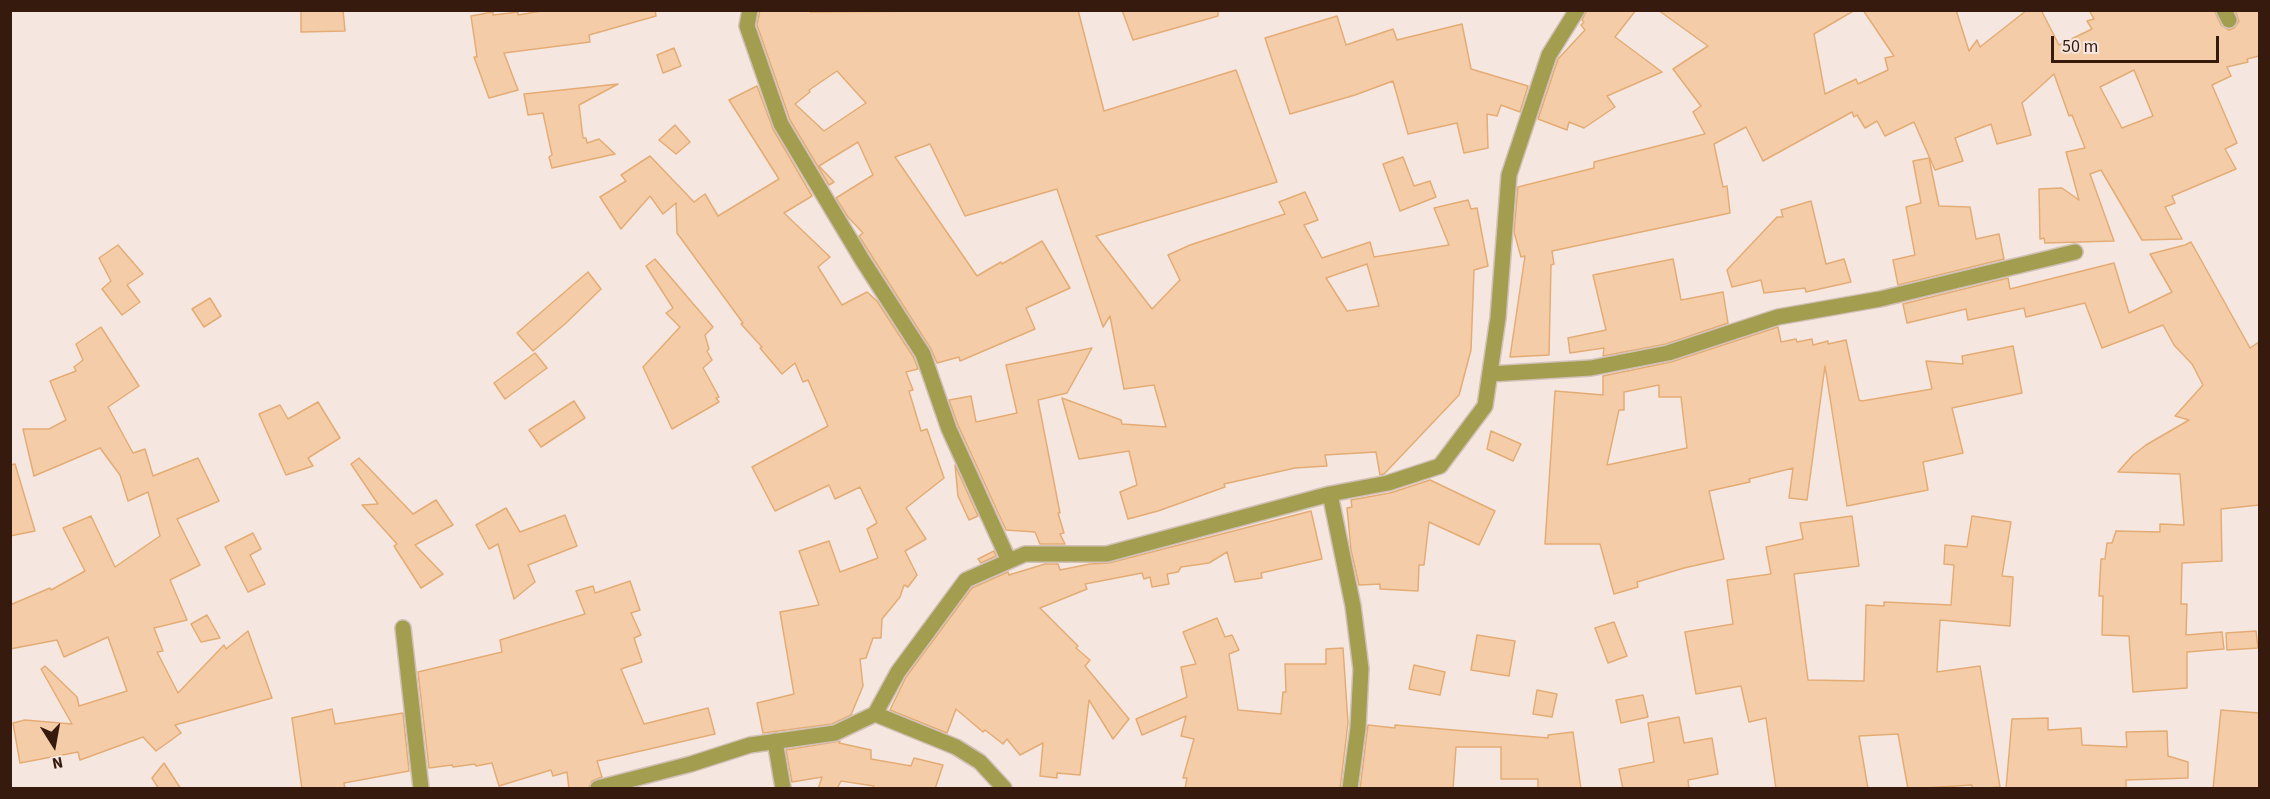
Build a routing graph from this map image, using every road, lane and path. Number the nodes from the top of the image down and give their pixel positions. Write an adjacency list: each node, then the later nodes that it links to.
1 (750, 10): 6 (street)
2 (1577, 10): 4 (street)
3 (2075, 252): 4 (street)
4 (1490, 374): 5 (street)
5 (1329, 494): 6 (street); 14 (street)
6 (1009, 561): 8 (street)
7 (403, 628): 10 (street)
8 (875, 714): 9 (street); 13 (street)
9 (775, 741): 11 (street); 12 (street)
10 (422, 789)
11 (598, 789)
12 (783, 789)
13 (1004, 789)
14 (1350, 789)

